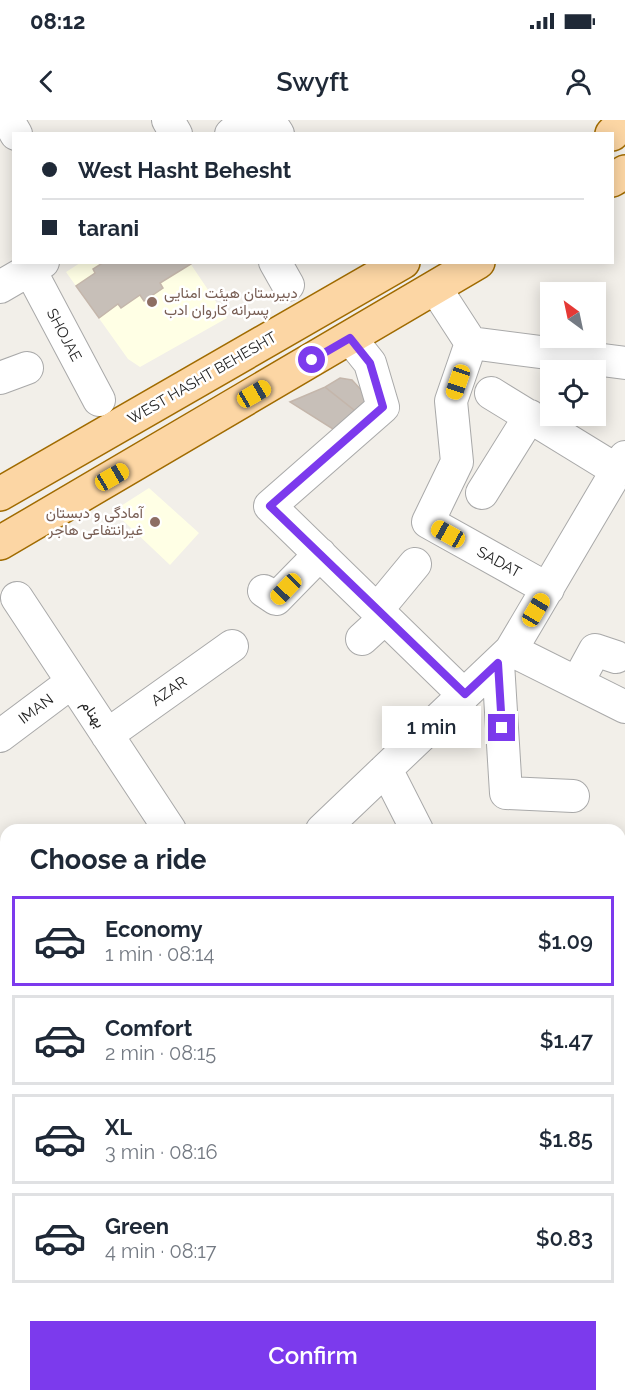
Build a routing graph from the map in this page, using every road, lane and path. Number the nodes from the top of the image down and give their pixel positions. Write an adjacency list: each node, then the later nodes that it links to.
1 (248, 120): 3 (street)
2 (625, 120): 4 (main road)
3 (233, 132)
4 (614, 133)
5 (400, 264): 18 (main road, WEST HASHT BEHESHT)
6 (475, 264): 9 (main road)
7 (36, 266): 8 (street); 14 (street, SHOJAE)
8 (0, 287)
9 (436, 289): 10 (main road); 11 (street)
10 (350, 338): 19 (main road); 20 (street)
11 (471, 343): 12 (street); 23 (street, SADAT)
12 (625, 363)
13 (491, 393): 15 (street)
14 (99, 400)
15 (530, 416): 16 (street); 17 (street)
16 (622, 464): 23 (street)
17 (483, 493)
18 (0, 494)
19 (0, 543)
20 (320, 554): 22 (street); 25 (street)
21 (416, 564): 25 (street)
22 (279, 584)
23 (548, 589): 28 (street)
24 (17, 598): 30 (street, بهنام)
25 (381, 614): 26 (street); 32 (street)
26 (362, 639)
27 (232, 646): 34 (street, AZAR)
28 (504, 657): 31 (street); 32 (street); 37 (street)
29 (616, 657): 31 (street)
30 (72, 682): 34 (street, بهنام); 35 (street, IMAN)
31 (576, 683): 33 (street)
32 (465, 694): 36 (street)
33 (625, 707)
34 (107, 735): 38 (street, بهنام)
35 (0, 736)
36 (386, 769): 39 (street); 40 (street)
37 (573, 796)
38 (166, 824)
39 (328, 824)
40 (414, 824)

